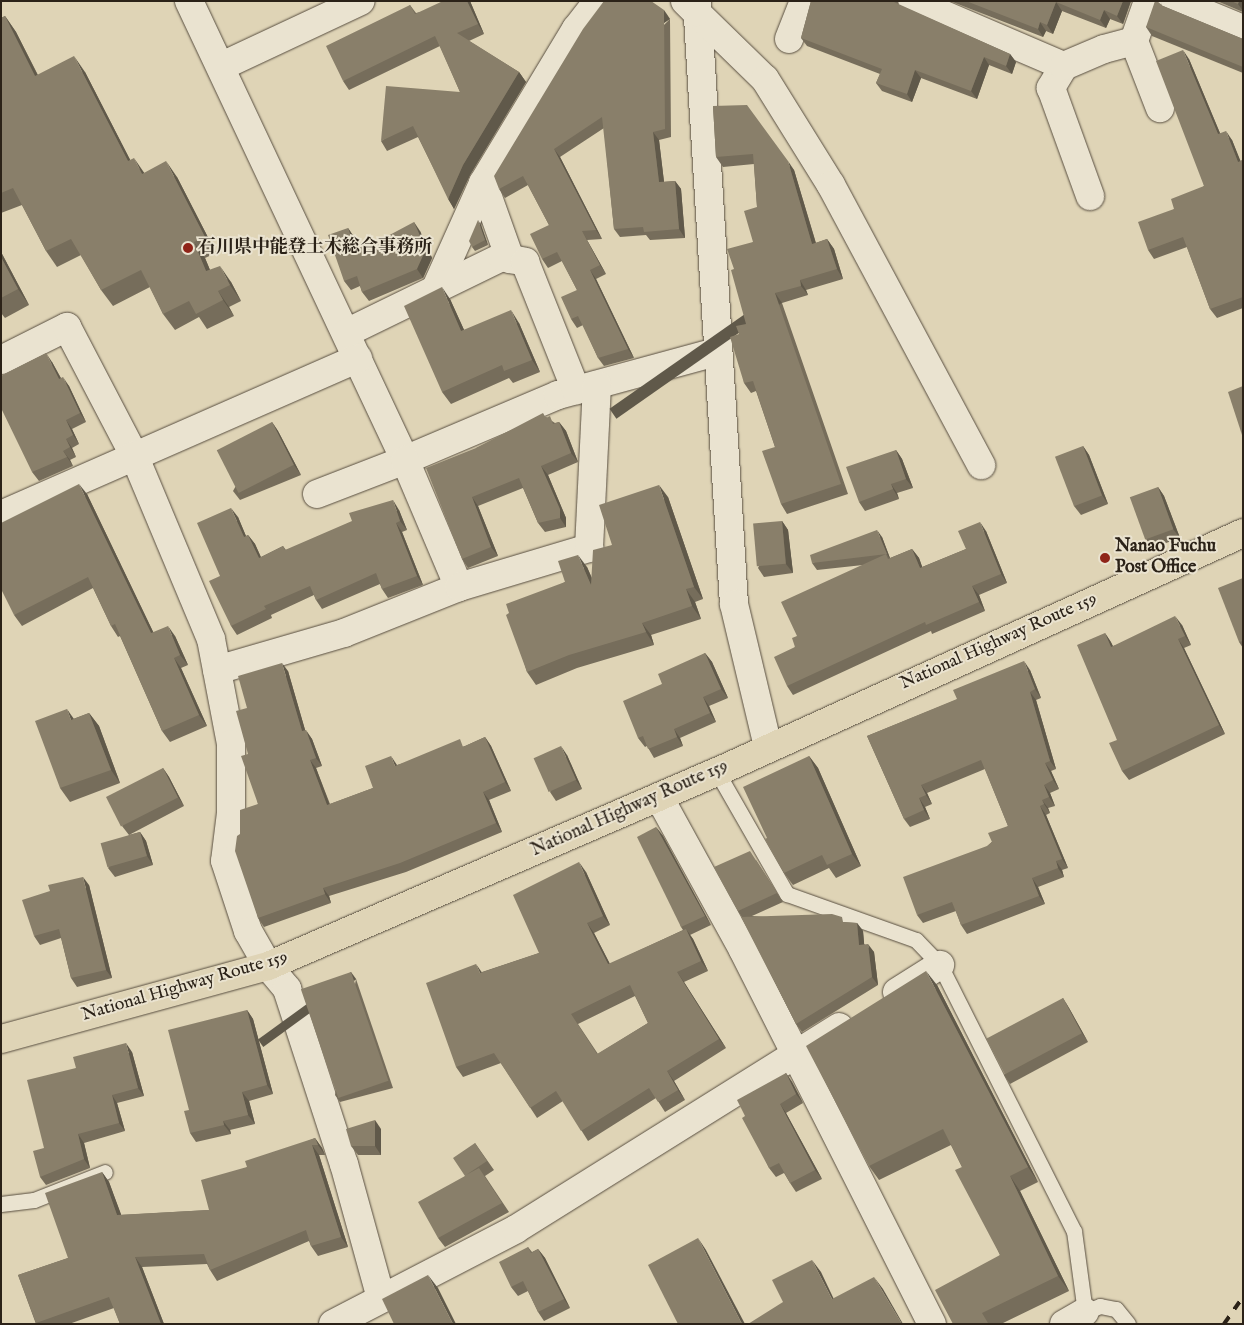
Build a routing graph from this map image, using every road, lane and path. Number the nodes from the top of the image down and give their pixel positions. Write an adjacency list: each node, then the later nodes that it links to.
1 (189, 1): 12 (street)
2 (361, 1): 12 (street)
3 (598, 1): 15 (street)
4 (804, 1): 10 (street)
5 (1148, 1): 11 (street)
6 (1175, 1): 9 (street)
7 (927, 4): 13 (street)
8 (692, 5): 20 (street); 26 (street)
9 (1243, 29)
10 (789, 39)
11 (1134, 41): 13 (street); 14 (street)
12 (222, 66): 19 (street)
13 (1064, 66): 16 (street)
14 (1160, 108)
15 (483, 183): 17 (street); 18 (street)
16 (1090, 196)
17 (510, 258): 18 (street); 23 (street)
18 (435, 290): 19 (street)
19 (346, 333): 21 (street)
20 (716, 352): 23 (street); 32 (street)
21 (358, 358): 24 (street); 25 (street)
22 (1, 360): 24 (street)
23 (586, 388): 25 (street); 30 (street)
24 (134, 455): 28 (street); 31 (street)
25 (405, 460): 27 (street); 30 (street)
26 (981, 465)
27 (317, 494)
28 (1, 515)
29 (1243, 533): 32 (highway, National Highway Route 159)
30 (459, 587): 31 (street)
31 (217, 670): 36 (street)
32 (768, 747): 33 (highway, National Highway Route 159)
33 (717, 772): 34 (highway, National Highway Route 159); 35 (lane)
34 (659, 797): 36 (highway, National Highway Route 159); 38 (street)
35 (940, 965): 38 (street); 42 (lane)
36 (268, 966): 37 (highway, National Highway Route 159); 41 (street)
37 (1, 1039)
38 (796, 1053): 41 (street); 44 (street)
39 (105, 1172): 40 (lane)
40 (1, 1204)
41 (381, 1298): 43 (street)
42 (1075, 1318): 45 (lane)
43 (333, 1324)
44 (932, 1324)
45 (1128, 1324)

